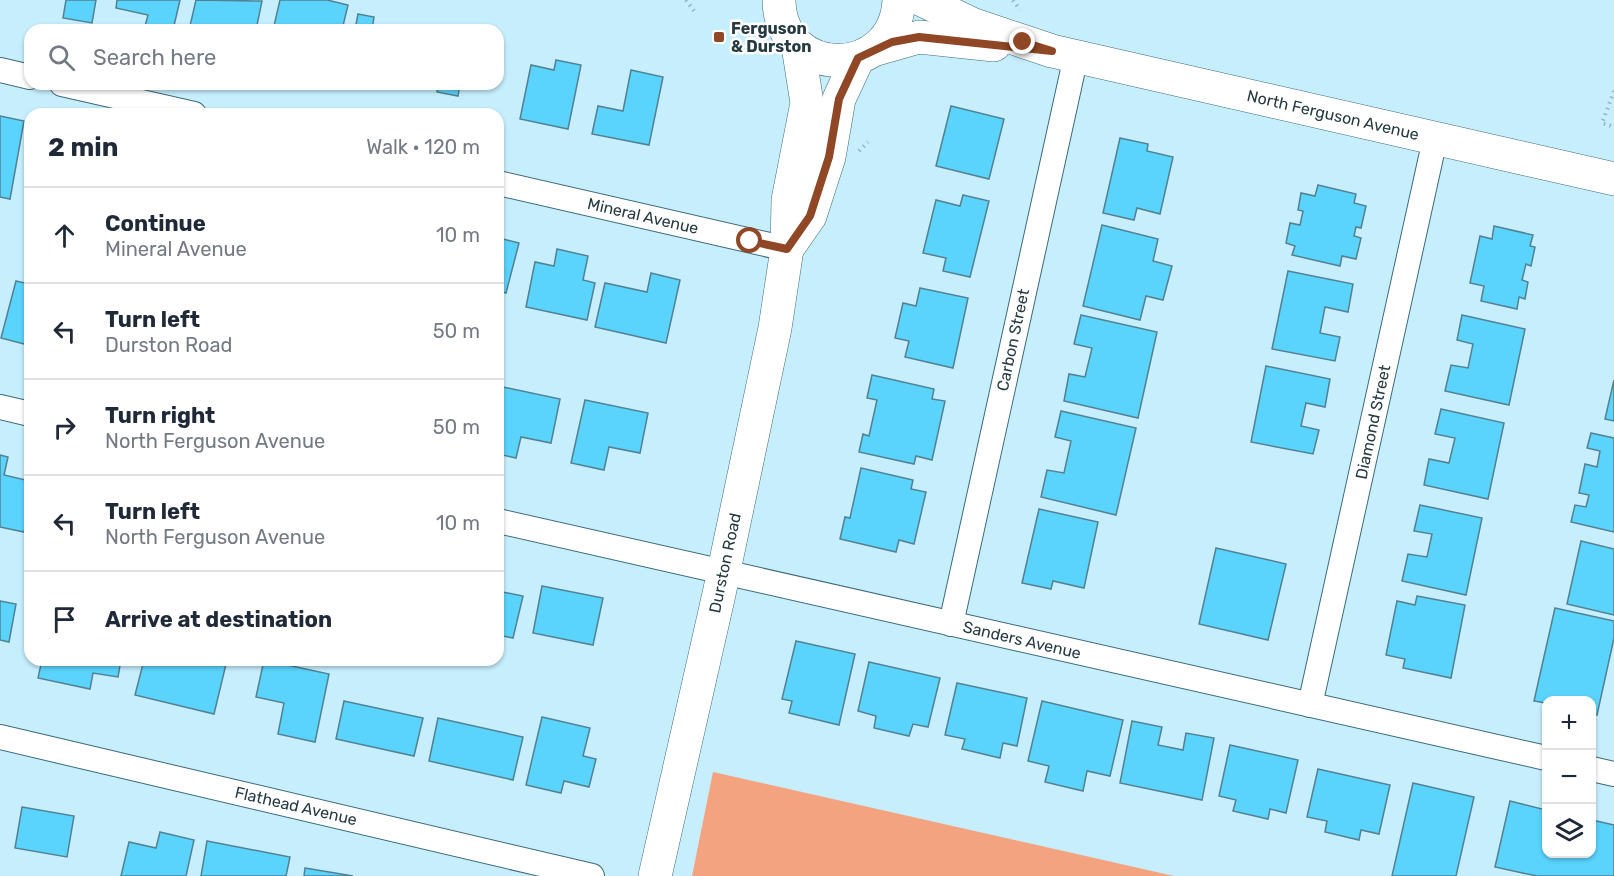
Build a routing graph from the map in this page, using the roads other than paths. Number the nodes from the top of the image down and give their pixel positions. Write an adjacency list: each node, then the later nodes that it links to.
1 (757, 0): 4 (main road)
2 (899, 0): 5 (main road, Durston Road)
3 (922, 0): 6 (main road, North Ferguson Avenue)
4 (787, 25): 5 (main road, North Ferguson Avenue); 14 (main road, Durston Road)
5 (867, 53): 6 (main road, North Ferguson Avenue); 14 (main road, Durston Road)
6 (1064, 54): 11 (main road, North Ferguson Avenue); 19 (street, Carbon Street)
7 (0, 70): 8 (street)
8 (24, 76)
9 (88, 90): 10 (street)
10 (168, 108)
11 (1435, 139): 12 (main road, North Ferguson Avenue); 20 (street, Diamond Street)
12 (1614, 179)
13 (504, 184): 14 (street, Mineral Avenue)
14 (787, 249): 18 (main road, Durston Road)
15 (0, 407): 16 (street)
16 (24, 413)
17 (504, 522): 18 (street, Sanders Avenue)
18 (724, 573): 19 (street, Sanders Avenue); 26 (main road, Durston Road)
19 (951, 624): 20 (street, Sanders Avenue)
20 (1311, 705): 22 (street, Sanders Avenue)
21 (0, 737): 25 (street, Flathead Avenue)
22 (1542, 757)
23 (1596, 770): 24 (street)
24 (1614, 774)
25 (592, 876)
26 (655, 876)

